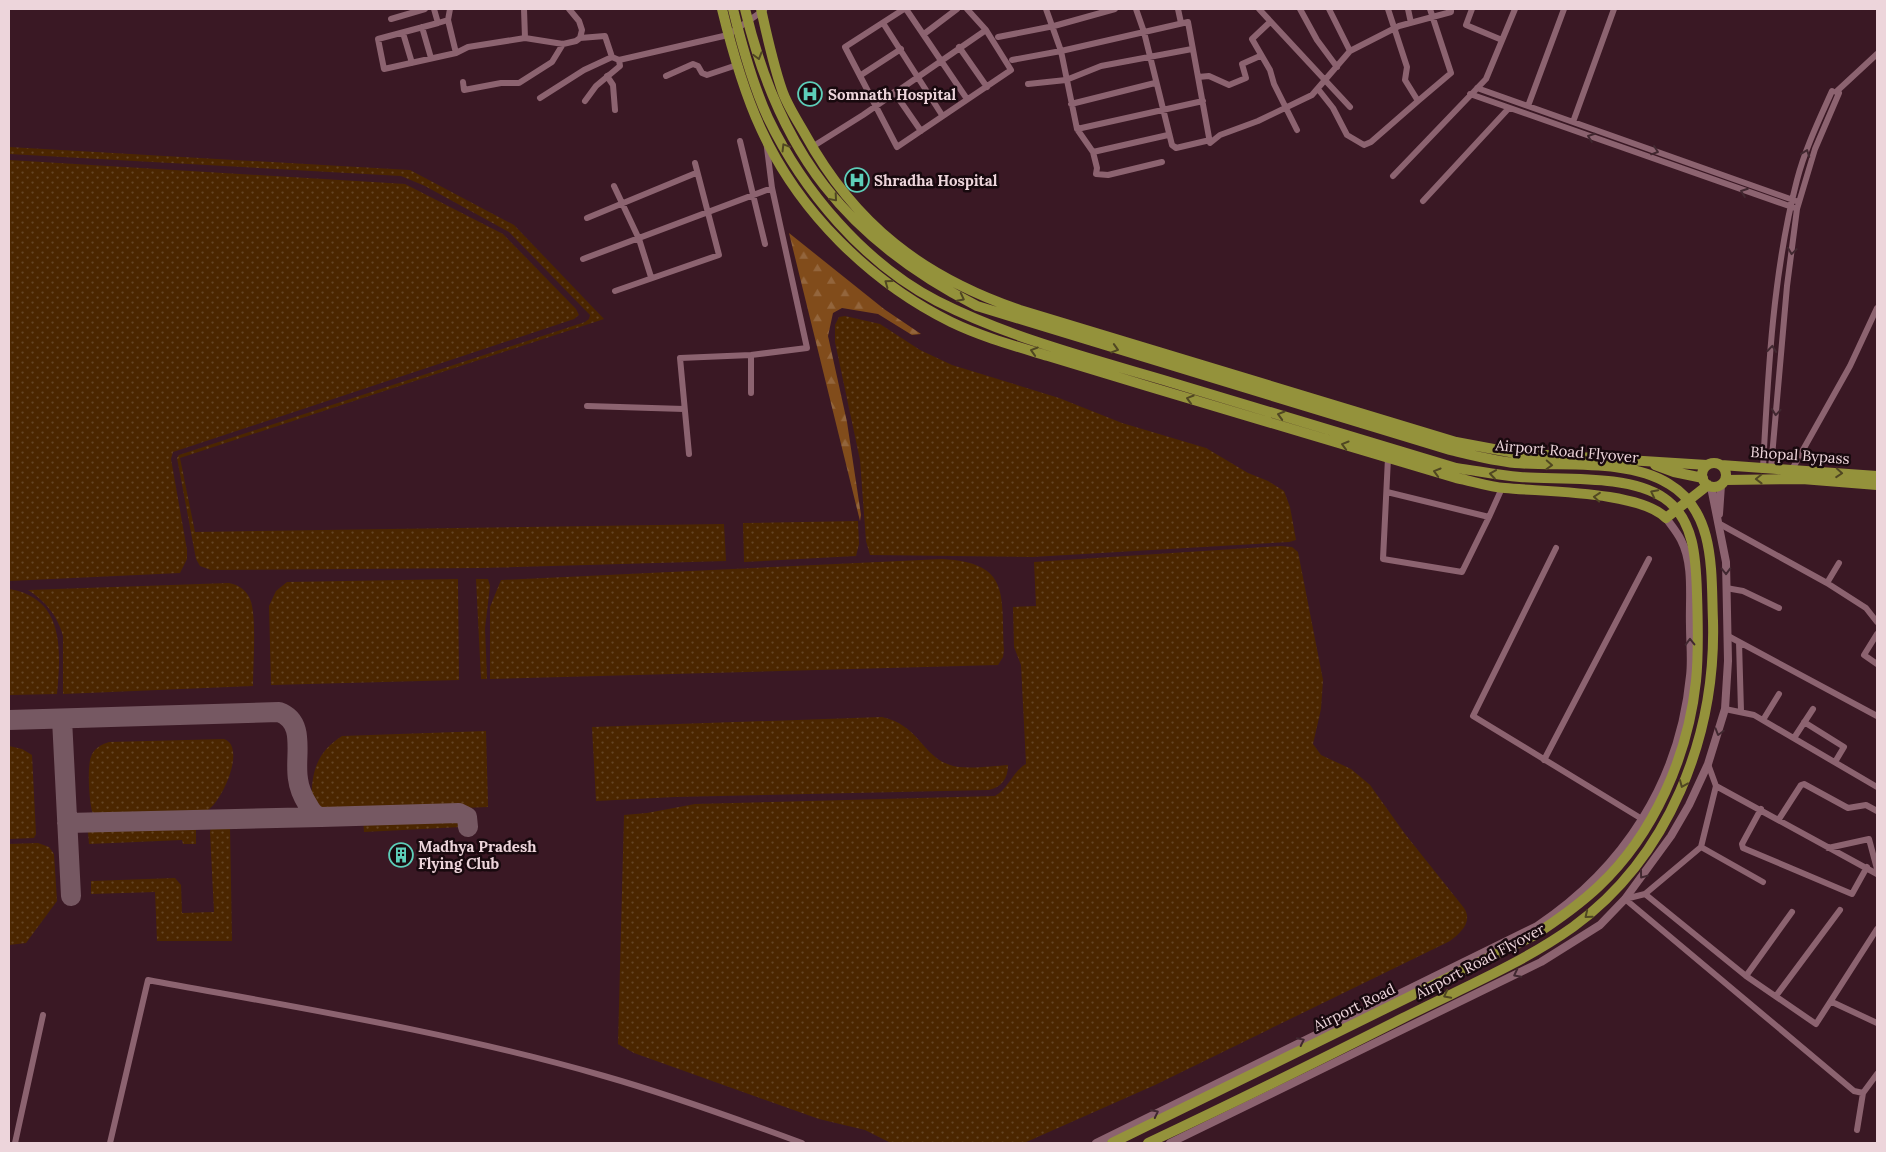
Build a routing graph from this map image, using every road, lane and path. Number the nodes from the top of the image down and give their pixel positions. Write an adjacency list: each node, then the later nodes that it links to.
1 (425, 9): 29 (street)
2 (434, 9): 33 (street)
3 (450, 9): 30 (street)
4 (524, 9): 47 (street)
5 (569, 9): 48 (street)
6 (722, 9): 45 (main road)
7 (733, 9): 39 (main road)
8 (745, 9): 31 (main road)
9 (905, 9): 34 (street); 44 (street)
10 (957, 9): 44 (street)
11 (967, 9): 40 (street)
12 (1046, 9): 37 (street)
13 (1115, 9): 37 (street)
14 (1136, 9): 43 (street)
15 (1178, 9): 35 (street)
16 (1258, 9): 32 (street)
17 (1300, 9): 67 (street)
18 (1329, 9): 54 (street)
19 (1388, 9): 41 (street)
20 (1408, 9): 36 (street)
21 (1430, 9): 28 (street)
22 (1450, 9): 28 (street)
23 (1472, 9): 49 (street)
24 (1515, 9): 49 (street)
25 (1564, 9): 90 (street)
26 (1614, 9): 97 (street)
27 (762, 10): 31 (street); 105 (main road)
28 (1432, 17): 36 (street); 87 (street)
29 (391, 19)
30 (448, 20): 33 (street); 56 (street)
31 (748, 21): 39 (street); 129 (main road, one-way to 129)
32 (1270, 22): 59 (street); 74 (street)
33 (438, 23): 38 (street)
34 (883, 23): 53 (street); 68 (street)
35 (1182, 23): 43 (street); 52 (street)
36 (1411, 23): 41 (street)
37 (1054, 26): 46 (street); 55 (street)
38 (422, 27): 42 (street); 61 (street)
39 (738, 28): 45 (street); 131 (main road, one-way to 39)
40 (986, 30): 51 (street); 78 (street)
41 (1393, 30): 54 (street); 87 (street)
42 (403, 32): 65 (street); 65 (street)
43 (1144, 32): 55 (street); 58 (street)
44 (924, 34): 63 (street)
45 (728, 35): 62 (street); 66 (main road)
46 (998, 37)
47 (525, 38): 50 (street); 56 (street)
48 (580, 38): 50 (street); 60 (street)
49 (1502, 40): 79 (street)
50 (563, 44): 75 (street)
51 (959, 47): 63 (street); 78 (street)
52 (1192, 48): 58 (street); 72 (street)
53 (900, 49): 68 (street); 71 (street)
54 (1350, 51): 67 (street)
55 (1061, 52): 64 (street); 73 (street)
56 (456, 53): 61 (street)
57 (1877, 54): 116 (street)
58 (1150, 56): 73 (street); 76 (street)
59 (1260, 56): 72 (street); 91 (street)
60 (612, 57): 62 (street); 83 (street)
61 (432, 58): 65 (street)
62 (619, 60): 69 (street)
63 (941, 60): 71 (street); 84 (street)
64 (1012, 60)
65 (412, 63)
66 (737, 66): 70 (street); 102 (main road)
67 (1337, 67): 74 (street)
68 (861, 75): 89 (street)
69 (606, 76): 85 (street); 95 (street)
70 (666, 76)
71 (919, 76): 81 (street); 96 (street)
72 (1198, 77): 86 (street)
73 (1066, 80): 77 (street); 88 (street)
74 (1326, 80): 80 (street); 92 (street)
75 (463, 82)
76 (1155, 83): 88 (street); 94 (street)
77 (1028, 84)
78 (987, 87): 84 (street)
79 (1477, 88): 82 (street); 90 (street)
80 (1318, 89): 87 (street); 91 (street)
81 (894, 92): 89 (street); 100 (street)
82 (1470, 94): 93 (street); 110 (street)
83 (540, 98)
84 (967, 99): 96 (street)
85 (586, 101)
86 (1203, 101): 94 (street); 103 (street)
87 (1418, 101)
88 (1071, 104): 98 (street)
89 (876, 106): 100 (street); 105 (street)
90 (1528, 106): 97 (street)
91 (1284, 107): 99 (street); 103 (street)
92 (1350, 107)
93 (1509, 108): 114 (street); 116 (street, one-way to 93)
94 (1161, 109): 98 (street); 101 (street)
95 (615, 110)
96 (942, 115): 100 (street)
97 (1573, 122): 116 (street, one-way to 116)
98 (1077, 129): 106 (street)
99 (1297, 130)
100 (921, 131)
101 (1168, 135): 103 (street); 106 (street)
102 (766, 139): 112 (street); 131 (main road, one-way to 102)
103 (1210, 140)
104 (740, 141): 113 (street)
105 (812, 147): 129 (main road)
106 (1093, 152): 107 (street)
107 (1162, 162)
108 (695, 163): 109 (street)
109 (696, 173): 115 (street); 117 (street)
110 (1393, 176)
111 (614, 186): 115 (street)
112 (772, 188): 113 (street); 125 (street)
113 (752, 195): 117 (street); 120 (street)
114 (1423, 201)
115 (621, 203): 118 (street); 119 (street)
116 (1795, 205): 135 (street, one-way to 135); 135 (street, one-way to 116)
117 (706, 211): 119 (street); 122 (street)
118 (587, 218)
119 (639, 239): 121 (street); 122 (street)
120 (765, 244)
121 (583, 259)
122 (651, 277): 123 (street)
123 (615, 291)
124 (1877, 308): 136 (street)
125 (751, 355): 126 (street); 128 (street)
126 (751, 393)
127 (587, 406): 128 (street)
128 (684, 409): 130 (street)
129 (1417, 436): 132 (main road, Bhopal Bypass); 198 (main road, Airport Road Flyover, one-way to 198)
130 (690, 454)
131 (1392, 456): 140 (main road, one-way to 131); 141 (street); 175 (main road, Airport Road Flyover, one-way to 131)
132 (1647, 461): 133 (main road, Bhopal Bypass); 138 (main road, Bhopal Bypass)
133 (1707, 465): 134 (main road, Bhopal Bypass); 138 (main road)
134 (1721, 465): 135 (main road, Bhopal Bypass); 138 (main road)
135 (1767, 468): 136 (main road, Bhopal Bypass)
136 (1790, 474): 137 (main road, Bhopal Bypass, one-way to 137); 138 (main road, Bhopal Bypass, one-way to 138); 139 (main road, Bhopal Bypass)
137 (1877, 476)
138 (1712, 483): 142 (main road); 144 (street)
139 (1877, 485)
140 (1502, 488): 142 (main road, one-way to 140); 143 (street)
141 (1387, 492): 143 (street); 143 (street)
142 (1663, 515): 171 (street, one-way to 142)
143 (1488, 516)
144 (1718, 523): 148 (street); 149 (street, one-way to 149)
145 (1556, 548): 164 (street)
146 (1649, 559): 164 (street)
147 (1839, 563): 148 (street)
148 (1827, 583): 151 (street)
149 (1726, 588): 150 (street); 153 (street)
150 (1779, 608)
151 (1877, 622)
152 (1877, 634): 155 (street)
153 (1728, 636): 154 (street); 157 (street)
154 (1739, 642): 159 (street); 160 (street)
155 (1877, 664)
156 (1779, 694): 161 (street)
157 (1726, 708): 159 (street); 166 (street, one-way to 166)
158 (1813, 708): 162 (street)
159 (1741, 711): 161 (street)
160 (1876, 713)
161 (1763, 720): 163 (street)
162 (1804, 722): 163 (street); 165 (street)
163 (1794, 738): 165 (street)
164 (1544, 760): 171 (street)
165 (1835, 762): 168 (street)
166 (1708, 764): 167 (street); 181 (street, one-way to 181)
167 (1716, 786): 169 (street); 173 (street)
168 (1877, 787)
169 (1761, 809): 172 (street); 176 (street)
170 (1877, 812): 172 (street)
171 (1642, 819): 175 (street)
172 (1779, 819): 174 (street)
173 (1701, 847): 179 (street); 180 (street)
174 (1828, 848): 176 (street); 177 (street)
175 (1618, 859): 196 (street, one-way to 175); 197 (main road, Airport Road)
176 (1867, 867): 178 (street)
177 (1877, 869)
178 (1877, 874)
179 (1763, 882)
180 (1645, 894): 181 (street); 185 (street)
181 (1625, 899): 191 (street); 199 (street, one-way to 199)
182 (1840, 910): 186 (street)
183 (1792, 912): 185 (street)
184 (1877, 929): 187 (street)
185 (1746, 976): 186 (street)
186 (1776, 996): 187 (street)
187 (1832, 1002): 189 (street)
188 (44, 1015): 193 (street)
189 (1877, 1024)
190 (1877, 1074): 191 (street)
191 (1863, 1093): 192 (street)
192 (1857, 1130)
193 (15, 1143)
194 (110, 1143): 195 (street)
195 (802, 1143)
196 (1096, 1143)
197 (1112, 1143)
198 (1148, 1143)
199 (1170, 1143)

